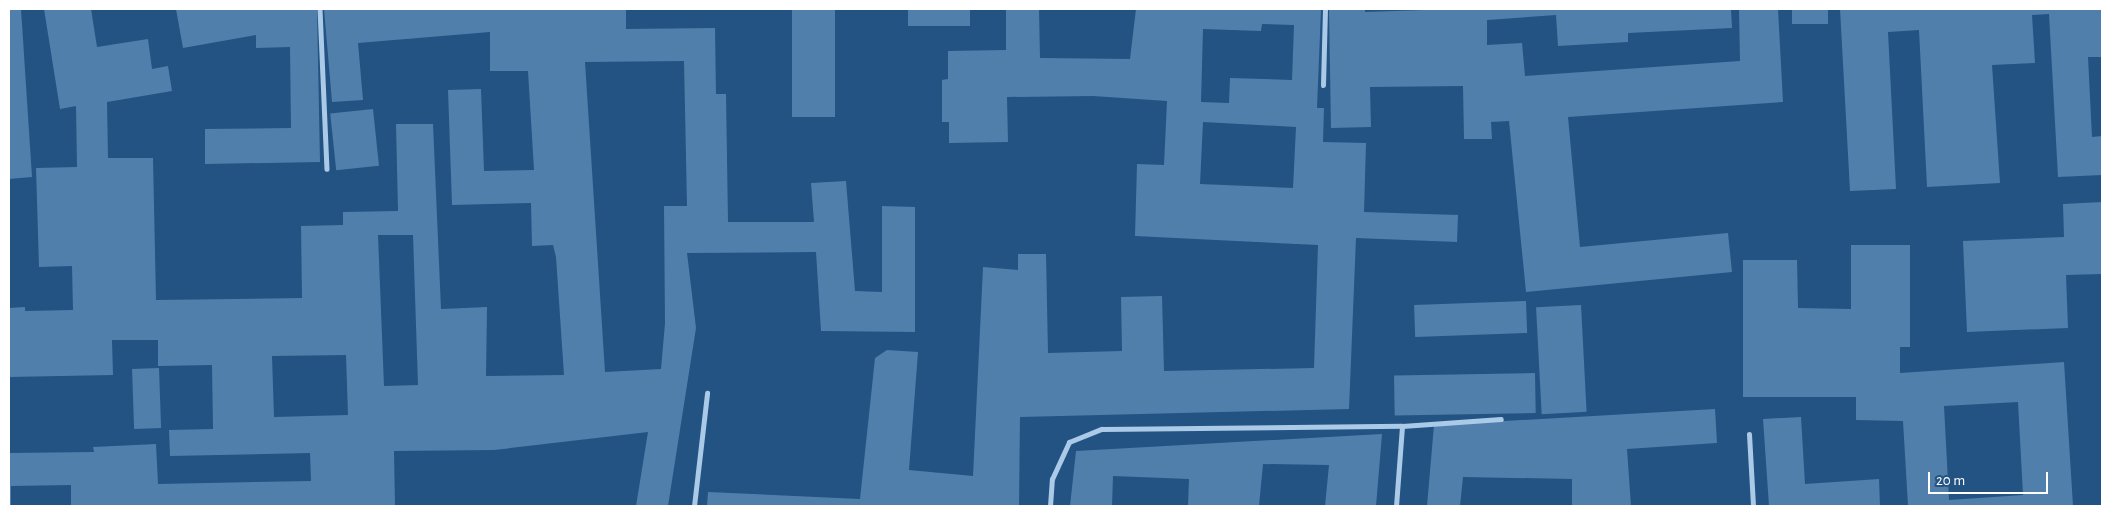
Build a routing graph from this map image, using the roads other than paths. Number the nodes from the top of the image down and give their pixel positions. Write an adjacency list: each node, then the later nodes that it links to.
1 (320, 9): 4 (street)
2 (1325, 9): 3 (street)
3 (1323, 85)
4 (327, 169)
5 (707, 393): 9 (street)
6 (1501, 419): 7 (street)
7 (1402, 426): 10 (street); 11 (street)
8 (1749, 434): 12 (street)
9 (694, 506)
10 (1050, 506)
11 (1396, 506)
12 (1754, 506)

